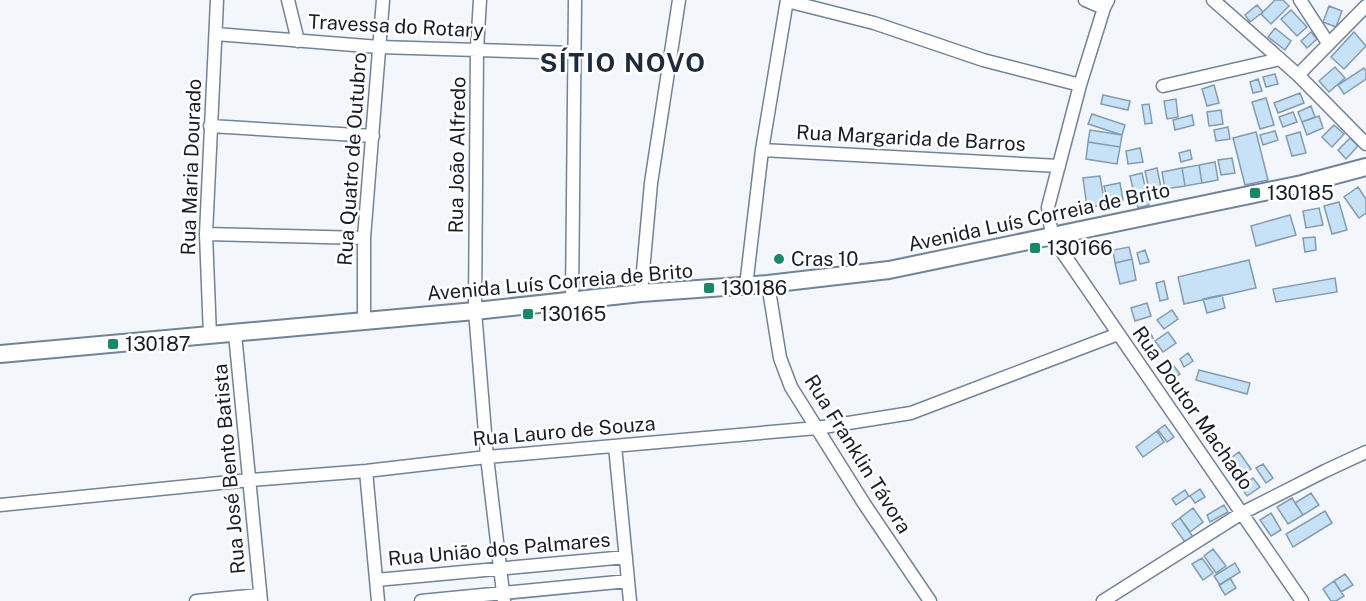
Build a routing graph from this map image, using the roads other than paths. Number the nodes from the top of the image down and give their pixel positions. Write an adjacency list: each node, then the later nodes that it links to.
1 (217, 0): 13 (street, Rua Maria Dourado)
2 (288, 0): 14 (street)
3 (383, 0): 16 (street, Rua Quatro de Outubro)
4 (480, 0): 17 (street, Rua João Alfredo)
5 (575, 0): 18 (street)
6 (679, 0): 34 (street)
7 (787, 0): 21 (street); 26 (street)
8 (1085, 0): 11 (street)
9 (1213, 0): 19 (street)
10 (1300, 0): 15 (street)
11 (1106, 4): 21 (street)
12 (1366, 6): 15 (street)
13 (216, 34): 14 (street, Travessa do Rotary); 23 (street, Rua Maria Dourado)
14 (298, 41): 16 (street, Travessa do Rotary)
15 (1328, 43): 20 (street)
16 (380, 47): 17 (street, Travessa do Rotary); 24 (street, Rua Quatro de Outubro)
17 (477, 49): 18 (street, Travessa do Rotary); 36 (street, Rua João Alfredo)
18 (574, 53): 35 (street)
19 (1280, 59): 20 (street); 22 (street)
20 (1298, 75): 25 (street)
21 (1080, 85): 27 (street)
22 (1163, 86)
23 (210, 126): 24 (street); 29 (street, Rua Maria Dourado)
24 (373, 136): 31 (street, Rua Quatro de Outubro)
25 (1366, 144)
26 (762, 150): 27 (street, Rua Margarida de Barros); 33 (street)
27 (1059, 166): 30 (street)
28 (1366, 166): 30 (main road, Avenida Luís Correia de Brito)
29 (206, 234): 31 (street); 40 (street, Rua Maria Dourado)
30 (1052, 237): 32 (main road, Avenida Luís Correia de Brito); 39 (street, Rua Doutor Machado)
31 (364, 238): 37 (street, Rua Quatro de Outubro)
32 (768, 284): 33 (main road, Avenida Luís Correia de Brito); 42 (street, Rua Franklin Távora)
33 (746, 286): 34 (main road, Avenida Luís Correia de Brito)
34 (641, 293): 35 (main road, Avenida Luís Correia de Brito)
35 (572, 300): 36 (main road, Avenida Luís Correia de Brito)
36 (475, 311): 37 (main road, Avenida Luís Correia de Brito); 45 (street, Rua João Alfredo)
37 (364, 321): 38 (main road, Avenida Luís Correia de Brito)
38 (235, 334): 40 (main road, Avenida Luís Correia de Brito); 47 (street, Rua José Bento Batista)
39 (1118, 334): 42 (street, Rua Lauro de Souza); 49 (street, Rua Doutor Machado)
40 (210, 336): 41 (main road, Avenida Luís Correia de Brito)
41 (0, 354)
42 (817, 428): 43 (street, Rua Lauro de Souza); 60 (street, Rua Franklin Távora)
43 (615, 446): 45 (street, Rua Lauro de Souza); 50 (street)
44 (1366, 452): 49 (street)
45 (487, 457): 46 (street, Rua Lauro de Souza); 51 (street, Rua João Alfredo)
46 (366, 471): 47 (street, Rua Lauro de Souza); 52 (street)
47 (250, 480): 48 (street, Rua Lauro de Souza); 55 (street, Rua José Bento Batista)
48 (0, 505)
49 (1242, 513): 61 (street); 62 (street, Rua Doutor Machado)
50 (626, 557): 51 (street, Rua União dos Palmares); 53 (street)
51 (501, 568): 52 (street, Rua União dos Palmares); 54 (street, Rua João Alfredo)
52 (376, 580): 57 (street)
53 (628, 581): 54 (street); 59 (street)
54 (503, 597): 58 (street)
55 (260, 598): 56 (street)
56 (196, 601)
57 (378, 601)
58 (421, 601)
59 (630, 601)
60 (930, 601)
61 (1103, 601)
62 (1302, 601)

